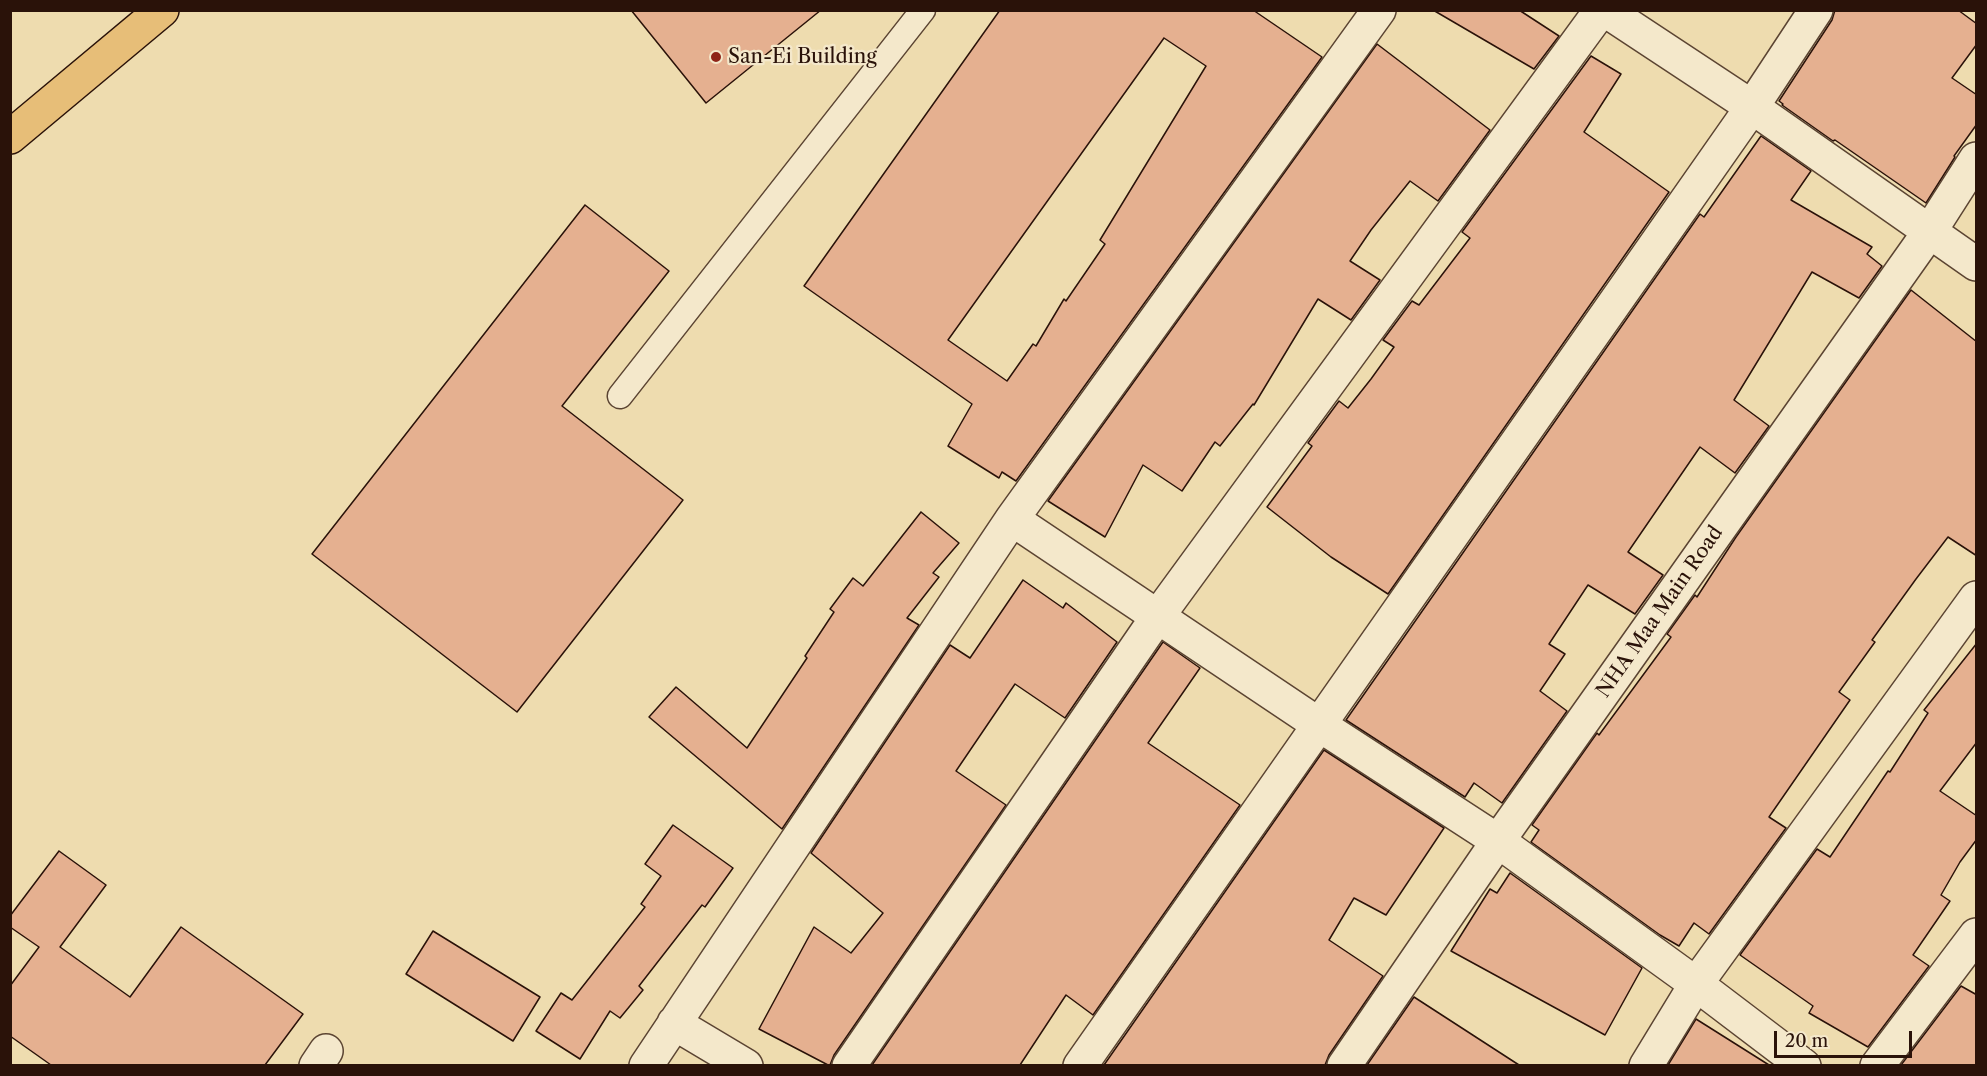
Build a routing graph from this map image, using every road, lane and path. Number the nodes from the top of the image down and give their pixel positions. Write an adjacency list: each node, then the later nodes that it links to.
1 (162, 10): 7 (highway)
2 (923, 10): 11 (lane)
3 (1380, 10): 12 (street)
4 (1603, 10): 6 (street); 14 (street)
5 (1816, 10): 6 (street)
6 (1752, 107): 9 (street); 15 (street)
7 (10, 137)
8 (1977, 159): 9 (street, NHA Maa Main Road)
9 (1930, 231): 10 (street); 16 (street, NHA Maa Main Road)
10 (1977, 264)
11 (621, 396)
12 (1012, 519): 14 (street); 19 (street)
13 (1977, 598): 18 (street)
14 (1158, 616): 15 (street); 22 (street)
15 (1318, 724): 16 (street); 23 (street)
16 (1498, 842): 18 (street); 24 (street, NHA Maa Main Road)
17 (1977, 934): 27 (street)
18 (1696, 984): 25 (street); 26 (street)
19 (674, 1023): 20 (street); 21 (street)
20 (646, 1065)
21 (746, 1065)
22 (849, 1065)
23 (1080, 1065)
24 (1344, 1065)
25 (1646, 1065)
26 (1804, 1065)
27 (1877, 1065)

